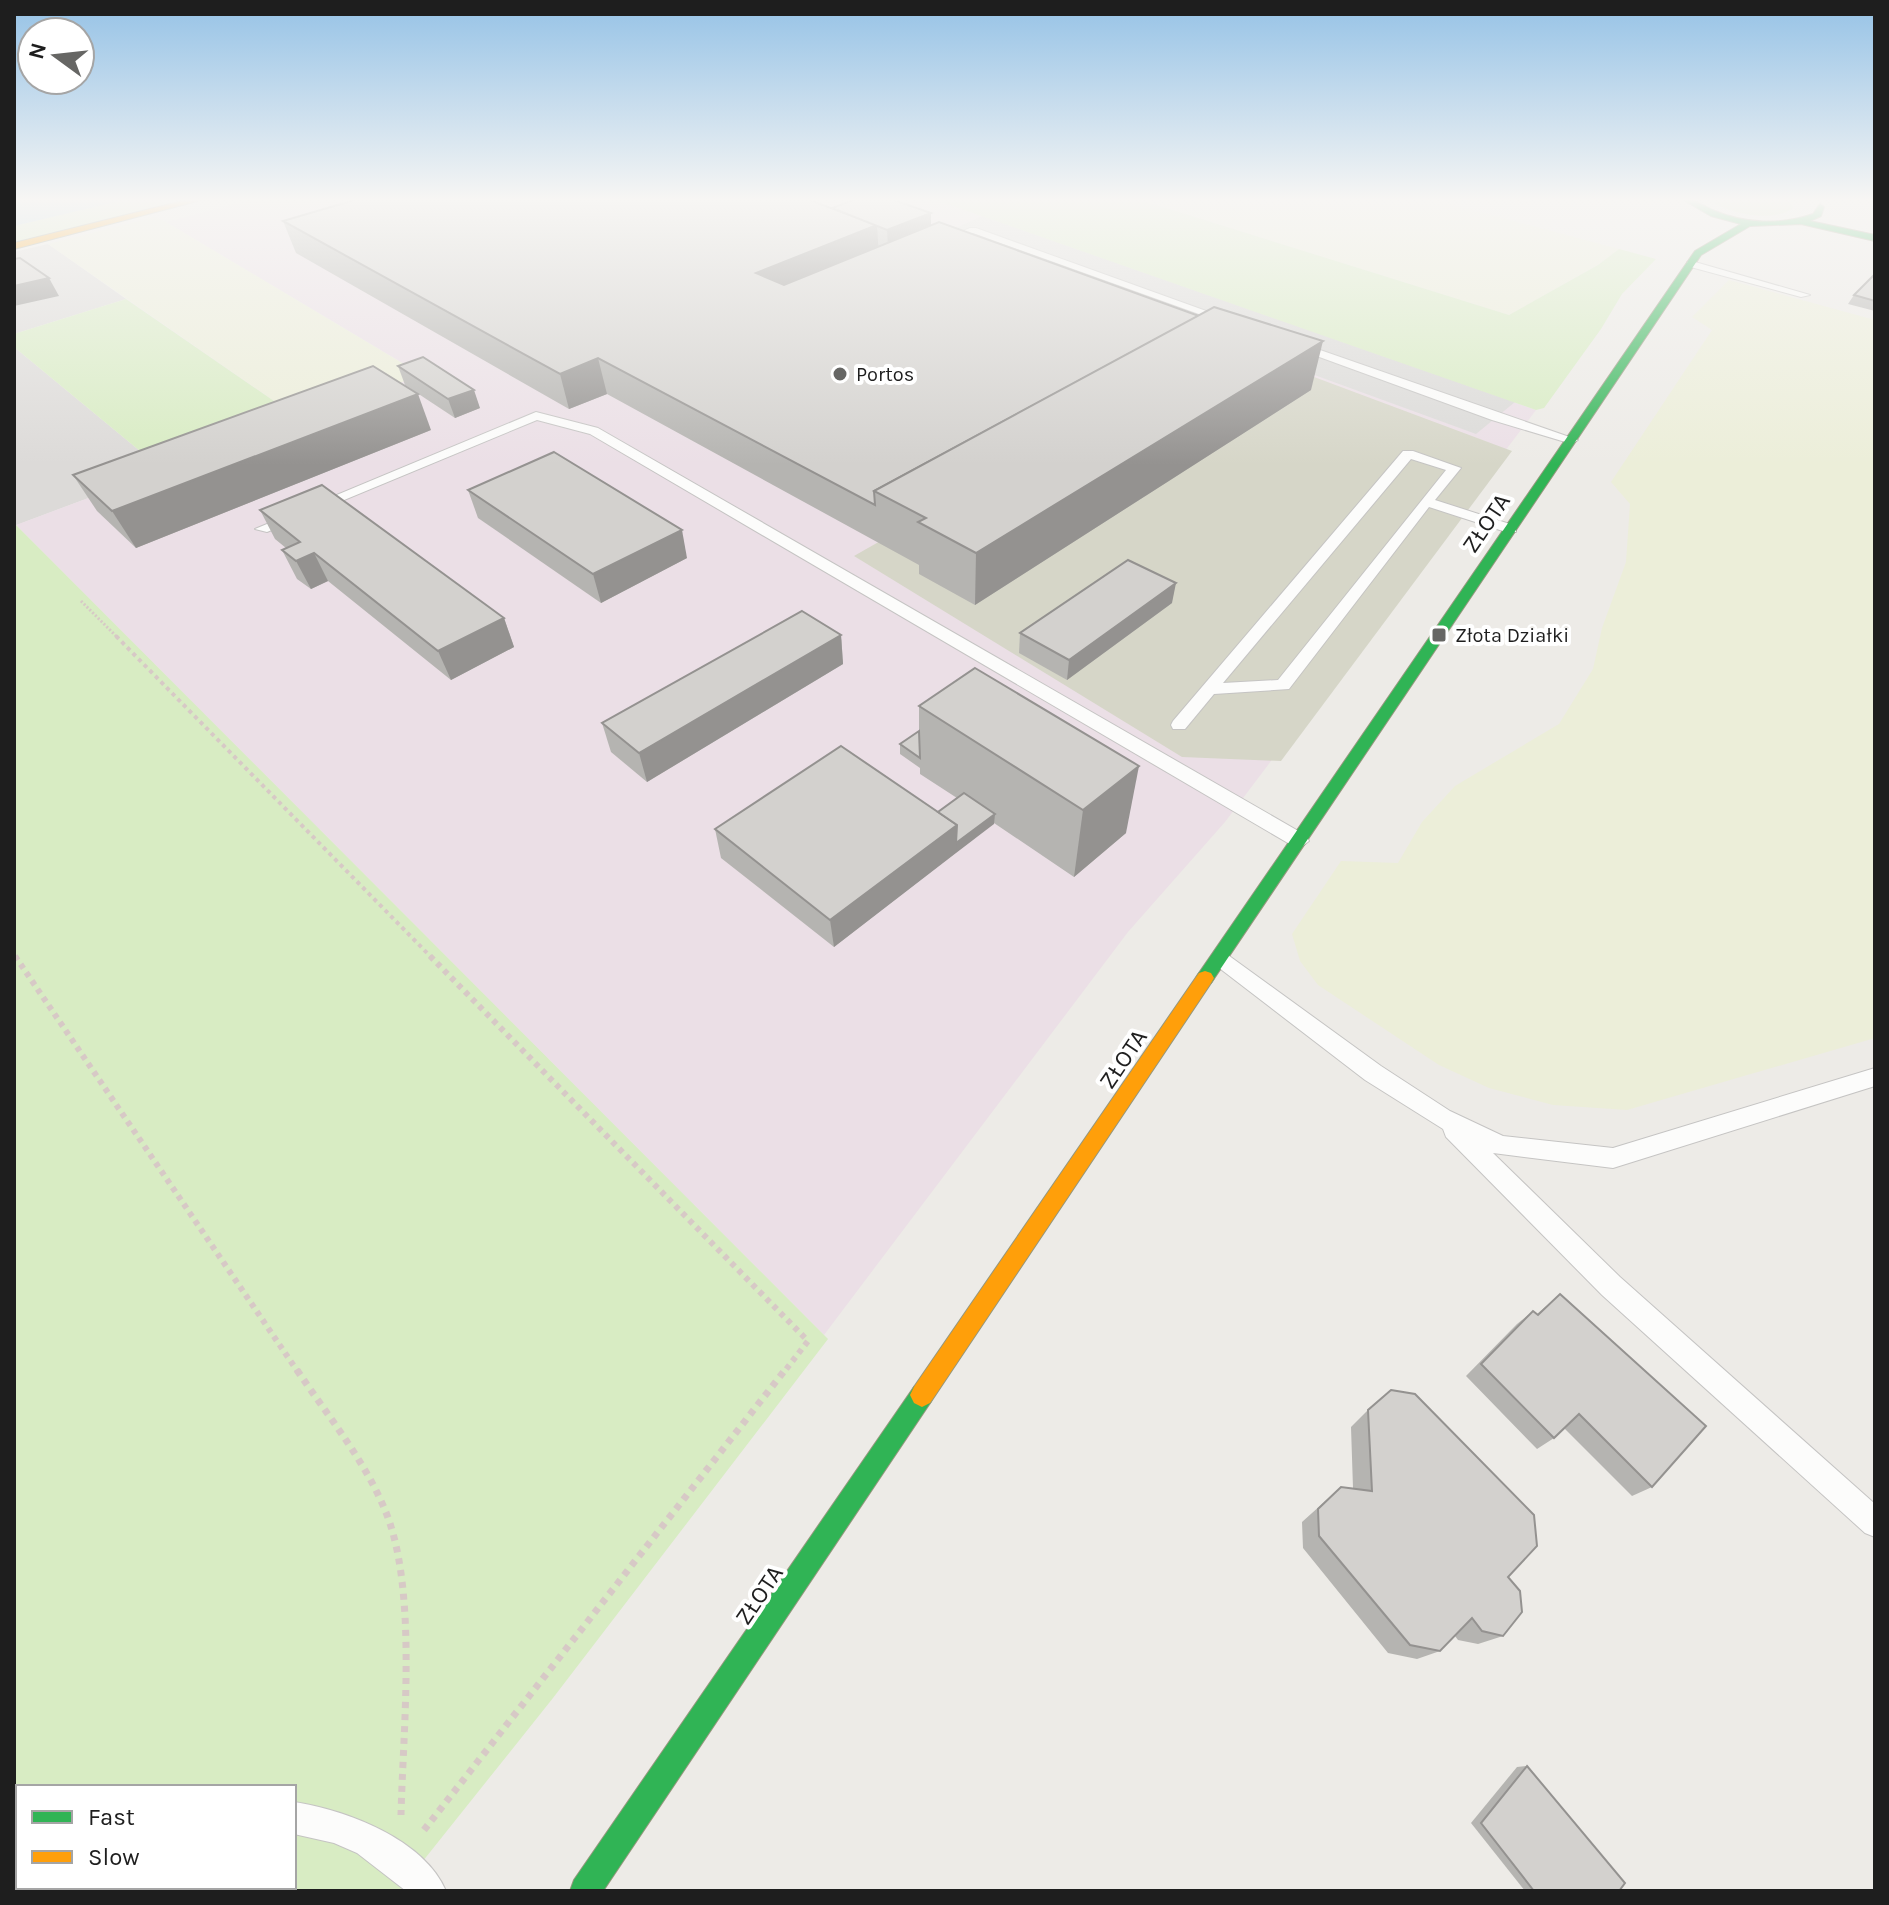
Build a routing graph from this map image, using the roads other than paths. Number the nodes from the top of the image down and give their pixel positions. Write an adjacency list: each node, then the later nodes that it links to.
1 (1132, 287): 5 (lane)
2 (1676, 287): 7 (street, ZŁOTA)
3 (1780, 287): 4 (lane)
4 (1805, 295)
5 (1242, 326)
6 (1287, 342): 7 (lane)
7 (1572, 440): 10 (street, ZŁOTA)
8 (1426, 502): 10 (lane); 11 (lane); 11 (lane)
9 (262, 529): 13 (lane)
10 (1511, 529): 13 (street, ZŁOTA)
11 (1209, 689): 12 (lane)
12 (1179, 725)
13 (1300, 841): 14 (street, ZŁOTA)
14 (1221, 958): 16 (lane); 20 (street, ZŁOTA)
15 (1875, 1077): 16 (lane)
16 (1442, 1118): 17 (lane)
17 (1875, 1523)
18 (296, 1818): 19 (lane)
19 (429, 1891)
20 (585, 1891)

